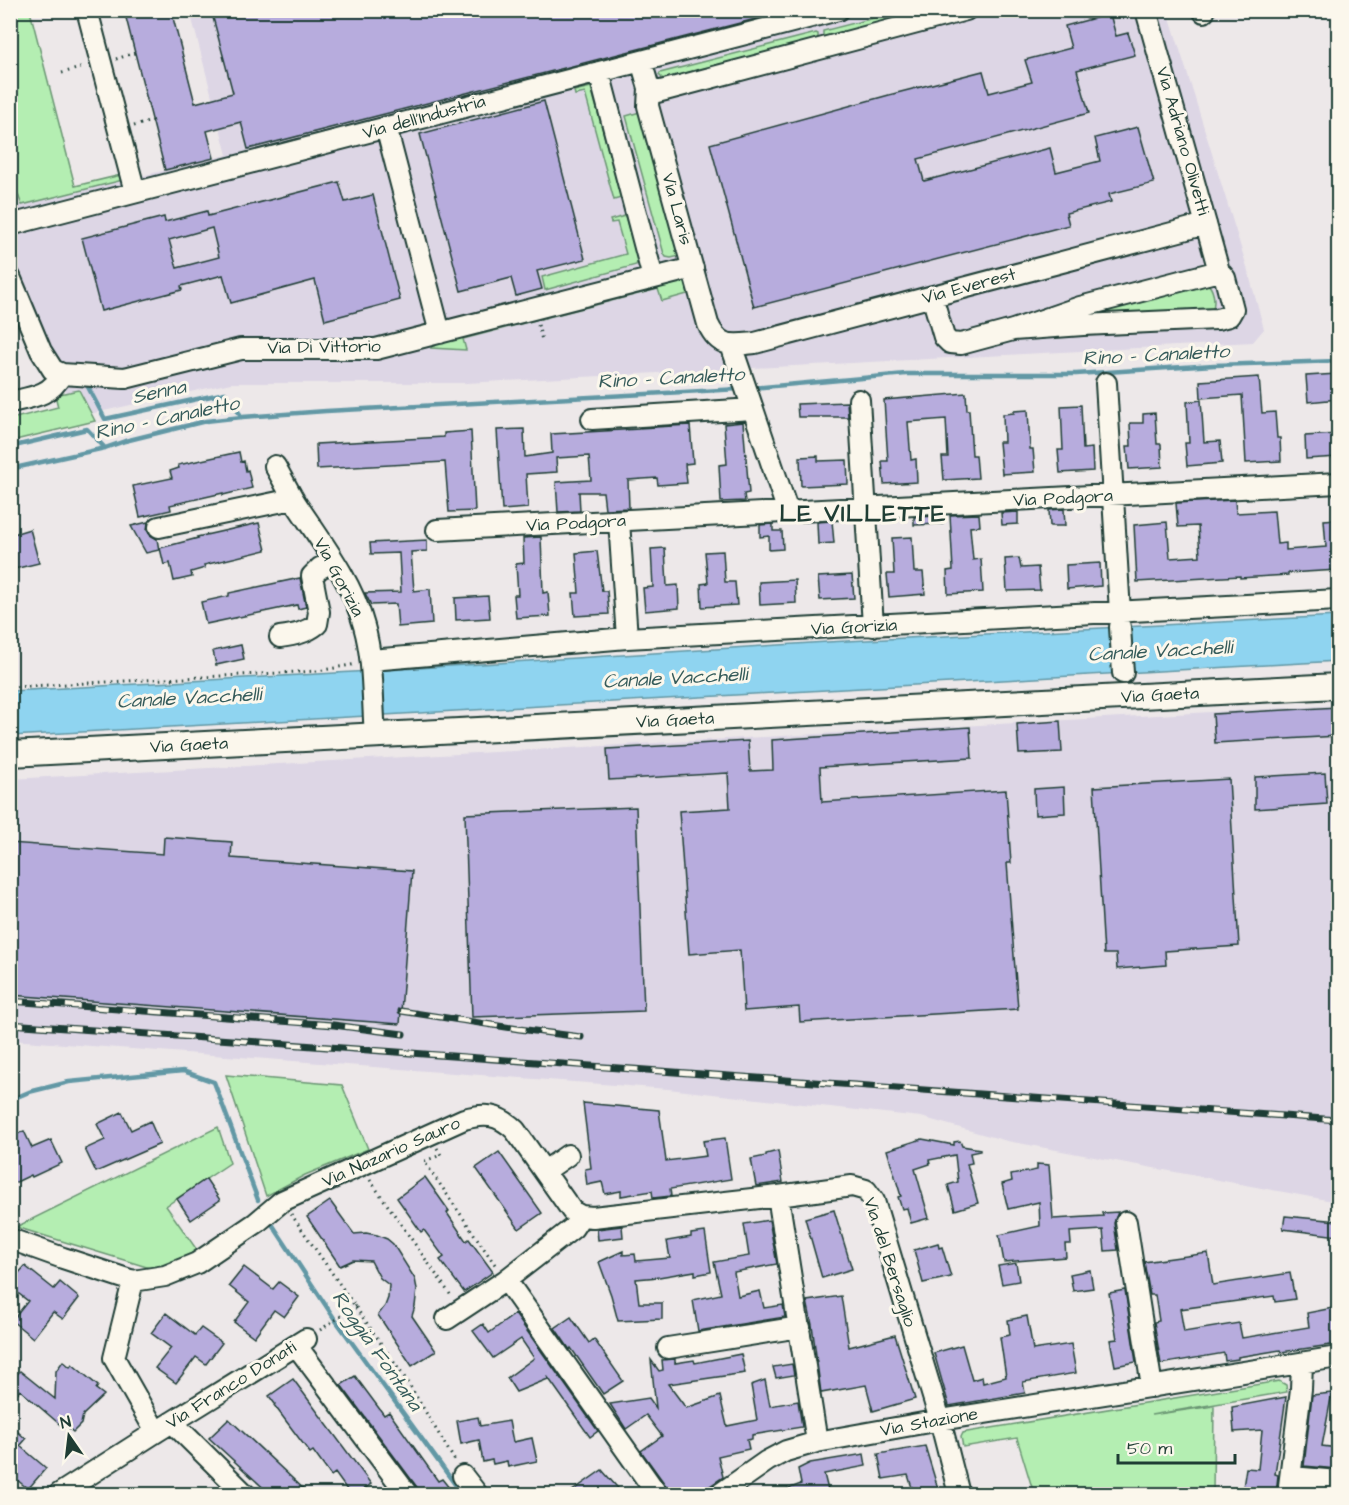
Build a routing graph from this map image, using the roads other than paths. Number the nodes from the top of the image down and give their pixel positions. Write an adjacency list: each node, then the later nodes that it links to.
1 (87, 10): 9 (street)
2 (838, 10): 5 (street, Via dell'Industria)
3 (966, 10): 7 (street)
4 (1146, 10): 10 (street, Via Adriano Olivetti)
5 (641, 61): 6 (street, Via dell'Industria); 7 (street, Via Laris)
6 (599, 72): 8 (street, Via dell'Industria); 15 (street)
7 (649, 88): 12 (street, Via Laris)
8 (386, 127): 9 (street, Via dell'Industria); 18 (street)
9 (135, 192): 11 (street, Via dell'Industria)
10 (1206, 224): 13 (street, Via Adriano Olivetti); 16 (street, Via Everest)
11 (10, 225)
12 (693, 267): 15 (street, Via Di Vittorio); 19 (street, Via Laris)
13 (1219, 271): 17 (street); 17 (street, Via Adriano Olivetti)
14 (10, 277): 20 (street)
15 (652, 278): 18 (street, Via Di Vittorio)
16 (932, 296): 17 (street); 19 (street, Via Everest)
17 (1082, 316)
18 (440, 333): 20 (street, Via Di Vittorio)
19 (731, 345): 24 (street)
20 (62, 374): 23 (street)
21 (1106, 383): 28 (street)
22 (859, 400): 30 (street)
23 (10, 402)
24 (753, 409): 25 (street); 31 (street)
25 (592, 419)
26 (275, 466): 29 (street, Via Gorizia)
27 (1338, 483): 28 (street, Via Podgora)
28 (1113, 495): 30 (street, Via Podgora); 37 (street)
29 (293, 499): 33 (street); 35 (street, Via Gorizia)
30 (866, 507): 31 (street, Via Podgora); 38 (street)
31 (788, 512): 32 (street, Via Podgora)
32 (620, 521): 34 (street, Via Podgora); 40 (street)
33 (159, 527)
34 (437, 530)
35 (334, 562): 39 (street); 41 (street, Via Gorizia)
36 (1338, 600): 37 (street, Via Gorizia)
37 (1120, 620): 38 (street, Via Gorizia); 42 (street)
38 (873, 626): 40 (street, Via Gorizia)
39 (280, 637)
40 (627, 638): 41 (street, Via Gorizia)
41 (371, 665): 44 (street, Via Gorizia)
42 (1123, 673)
43 (1338, 686): 44 (main road, Via Gaeta)
44 (374, 725): 45 (main road, Via Gaeta)
45 (10, 754)
46 (568, 1155): 47 (street)
47 (545, 1171): 49 (street, Via Nazario Sauro); 53 (street, Via Nazario Sauro)
48 (778, 1196): 49 (street, Via del Bersaglio); 55 (street); 60 (street, Via del Bersaglio)
49 (581, 1216): 52 (street)
50 (1125, 1222): 59 (street)
51 (10, 1239): 53 (street)
52 (506, 1280): 54 (street); 70 (street)
53 (133, 1281): 61 (street, Via Franco Donati)
54 (454, 1315)
55 (800, 1328): 56 (street); 62 (street)
56 (668, 1348)
57 (1338, 1357): 58 (street, Via Stazione)
58 (1302, 1363): 59 (street, Via Stazione); 65 (street)
59 (1152, 1387): 60 (street, Via Stazione)
60 (940, 1420): 62 (street, Via Stazione); 72 (street, Via del Bersaglio)
61 (164, 1427): 66 (street, Via Franco Donati); 67 (street); 68 (street, Via Franco Donati)
62 (818, 1442): 71 (street, Via Stazione)
63 (464, 1476): 69 (street)
64 (1338, 1481): 65 (street)
65 (1289, 1486)
66 (59, 1494)
67 (244, 1494)
68 (407, 1494)
69 (477, 1494)
70 (657, 1494)
71 (720, 1494)
72 (959, 1494)

